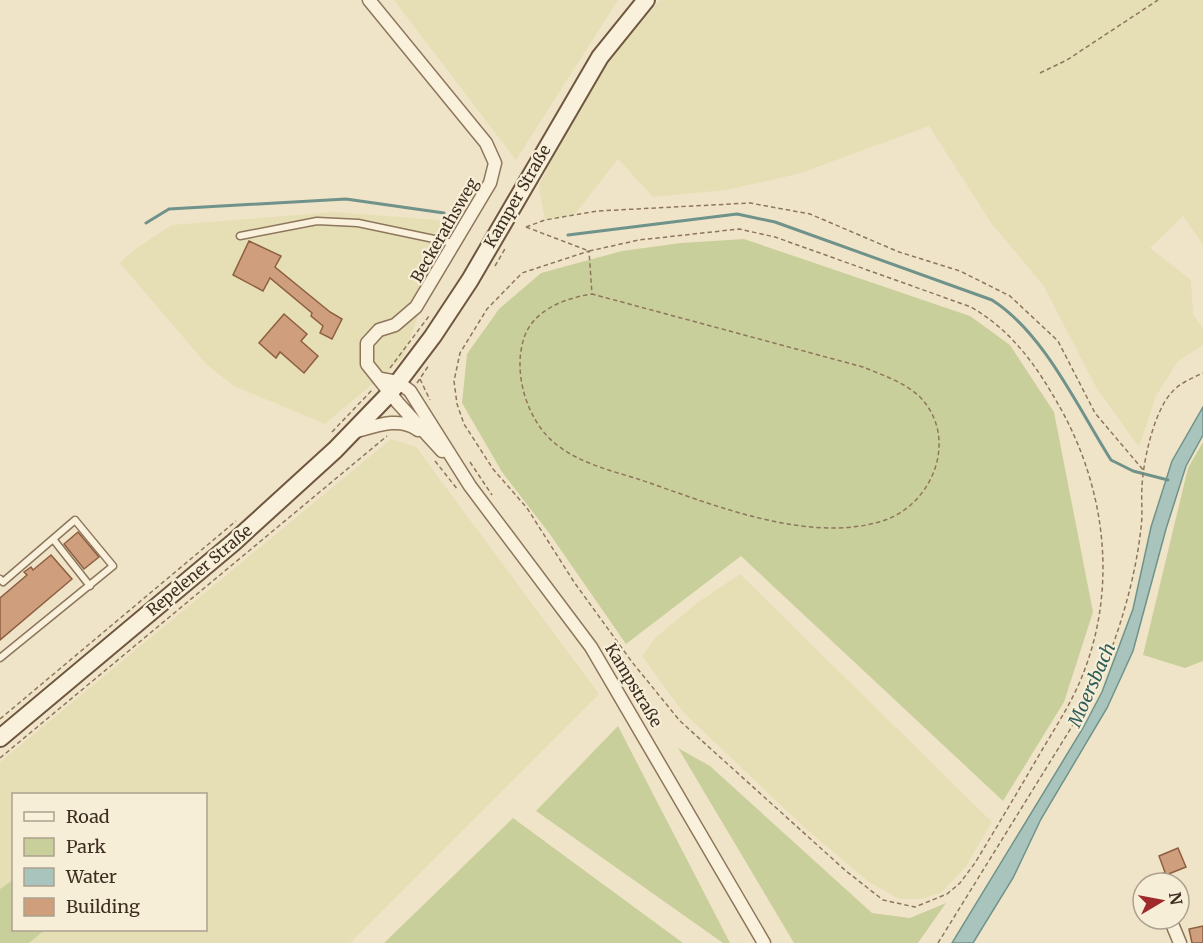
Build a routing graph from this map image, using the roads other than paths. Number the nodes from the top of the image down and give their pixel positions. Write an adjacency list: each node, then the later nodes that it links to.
1 (369, 0): 4 (street, Beckerathsweg)
2 (646, 0): 5 (main road, Kamper Straße)
3 (240, 236): 4 (lane)
4 (453, 243): 5 (street, Beckerathsweg)
5 (390, 385): 6 (main road, Repelener Straße); 7 (street, Kampstraße); 8 (street, Kampstraße)
6 (354, 432): 7 (street, Kampstraße); 13 (main road, Repelener Straße)
7 (430, 440): 8 (street, Kampstraße)
8 (452, 460): 14 (street, Kampstraße)
9 (53, 540): 10 (lane); 11 (lane); 11 (lane)
10 (1, 582)
11 (90, 586): 12 (lane)
12 (0, 658)
13 (0, 738)
14 (764, 943)

